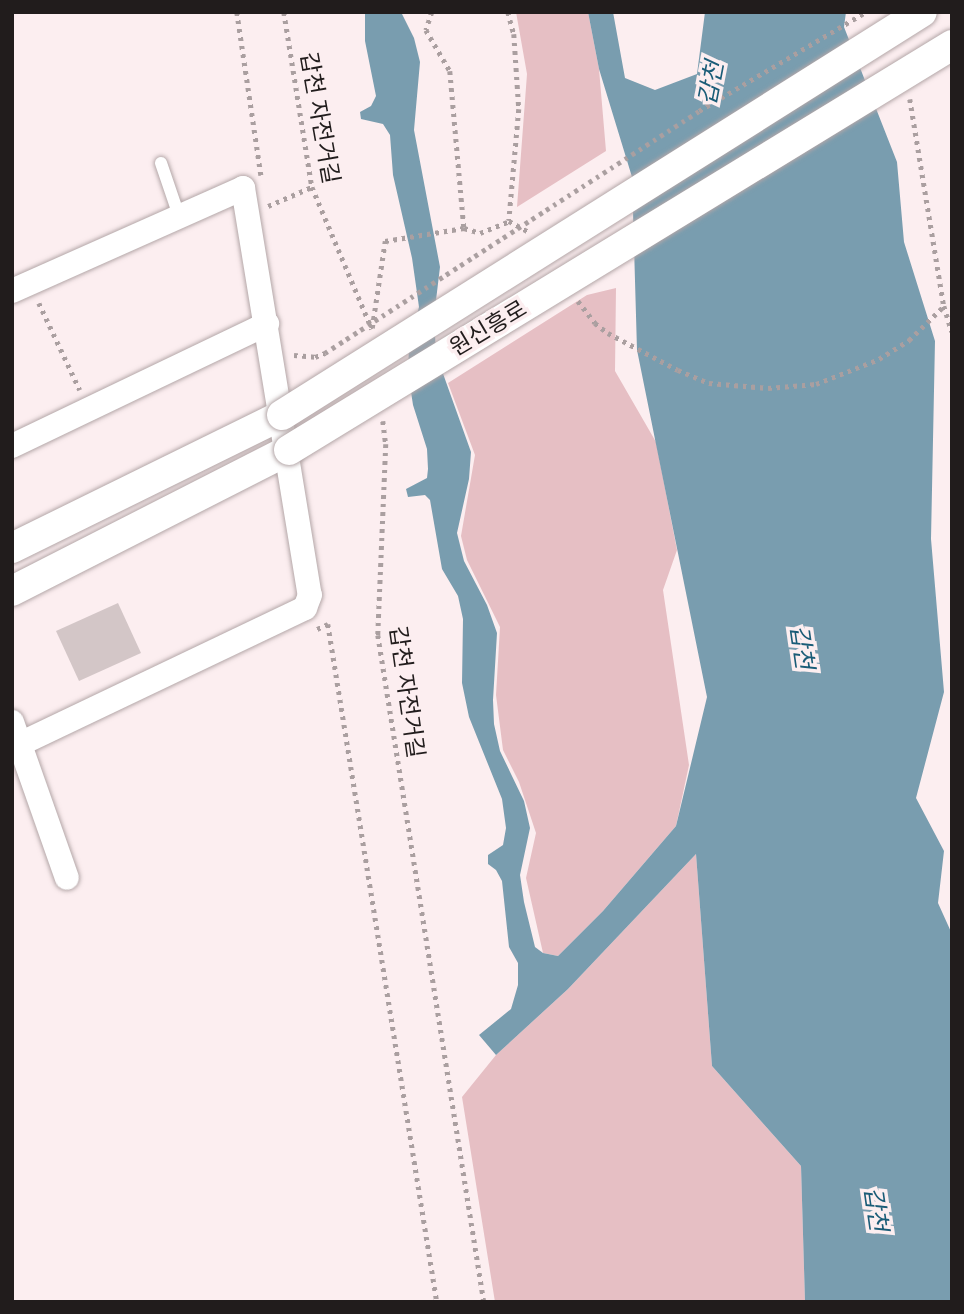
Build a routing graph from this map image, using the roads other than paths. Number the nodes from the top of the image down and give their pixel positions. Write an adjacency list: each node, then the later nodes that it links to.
1 (922, 12): 7 (street, 원신흥로, bridge)
2 (952, 45): 9 (street, 원신흥로, bridge)
3 (161, 163): 4 (lane)
4 (179, 216): 5 (street); 6 (street)
5 (24, 293)
6 (267, 324): 7 (street); 8 (street)
7 (282, 415): 9 (street); 10 (street, 원신흥로)
8 (12, 446)
9 (289, 450): 11 (street, 원신흥로); 12 (street)
10 (12, 548)
11 (12, 591)
12 (15, 738): 13 (street)
13 (67, 878)

